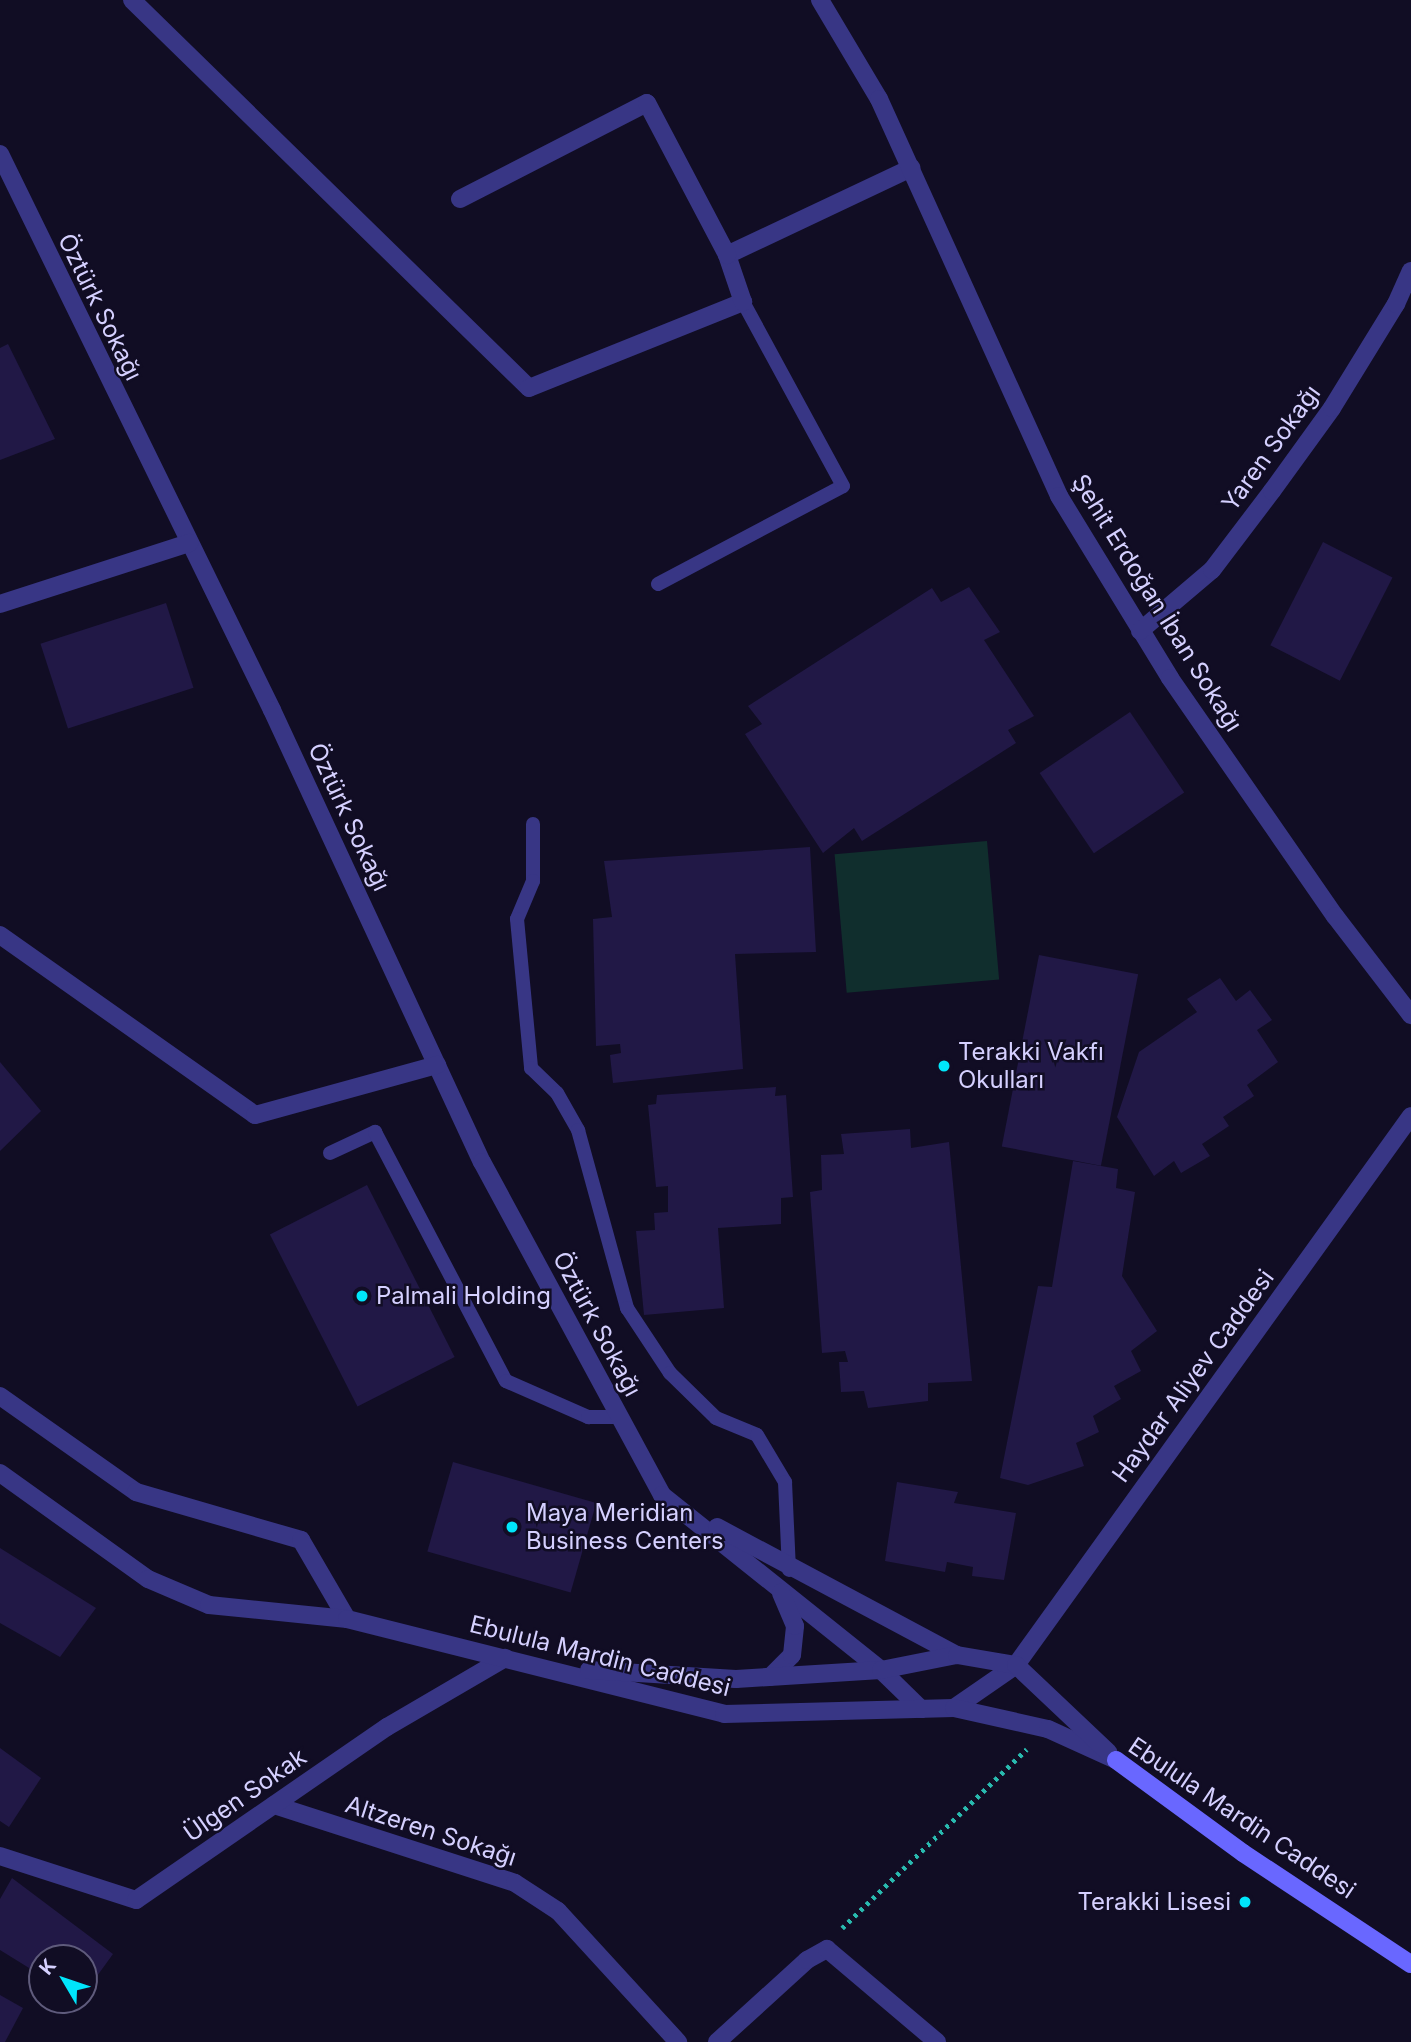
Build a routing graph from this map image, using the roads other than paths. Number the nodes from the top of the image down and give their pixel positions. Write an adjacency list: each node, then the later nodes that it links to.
1 (132, 0): 8 (street)
2 (820, 0): 4 (street, Şehit Erdoğan İban Sokağı)
3 (0, 154): 9 (street, Öztürk Sokağı)
4 (911, 168): 6 (street); 12 (street, Şehit Erdoğan İban Sokağı)
5 (460, 199): 6 (street)
6 (727, 255): 8 (street)
7 (1411, 271): 12 (street, Yaren Sokağı)
8 (743, 302): 10 (lane)
9 (189, 543): 11 (street); 16 (street, Öztürk Sokağı)
10 (658, 584)
11 (0, 604)
12 (1140, 631): 15 (street, Şehit Erdoğan İban Sokağı)
13 (533, 824): 23 (lane)
14 (0, 935): 16 (street)
15 (1411, 1015)
16 (437, 1065): 20 (street, Öztürk Sokağı)
17 (1411, 1116): 28 (street, Haydar Aliyev Caddesi)
18 (330, 1153): 20 (lane)
19 (0, 1396): 25 (street)
20 (620, 1418): 22 (street, Öztürk Sokağı)
21 (0, 1473): 25 (street, Ebulula Mardin Caddesi)
22 (662, 1495): 23 (street); 24 (street, Öztürk Sokağı)
23 (789, 1570): 26 (street)
24 (780, 1590): 30 (street, Öztürk Sokağı); 31 (street)
25 (347, 1619): 27 (street, Ebulula Mardin Caddesi)
26 (957, 1656): 28 (street); 30 (street)
27 (505, 1658): 29 (street, Ebulula Mardin Caddesi); 35 (street, Ülgen Sokak)
28 (1016, 1665): 32 (street, Haydar Aliyev Caddesi); 34 (street)
29 (547, 1667): 31 (street); 33 (street, Ebulula Mardin Caddesi)
30 (881, 1670): 31 (street); 33 (street, Öztürk Sokağı)
31 (770, 1677)
32 (954, 1708): 33 (street, Ebulula Mardin Caddesi); 34 (street, Ebulula Mardin Caddesi)
33 (921, 1709)
34 (1116, 1760): 37 (main road, Ebulula Mardin Caddesi)
35 (274, 1805): 36 (street, Ülgen Sokak); 38 (street, Altzeren Sokağı)
36 (0, 1856)
37 (1411, 1964)
38 (678, 2042)
39 (717, 2042): 40 (street)
40 (937, 2042)

